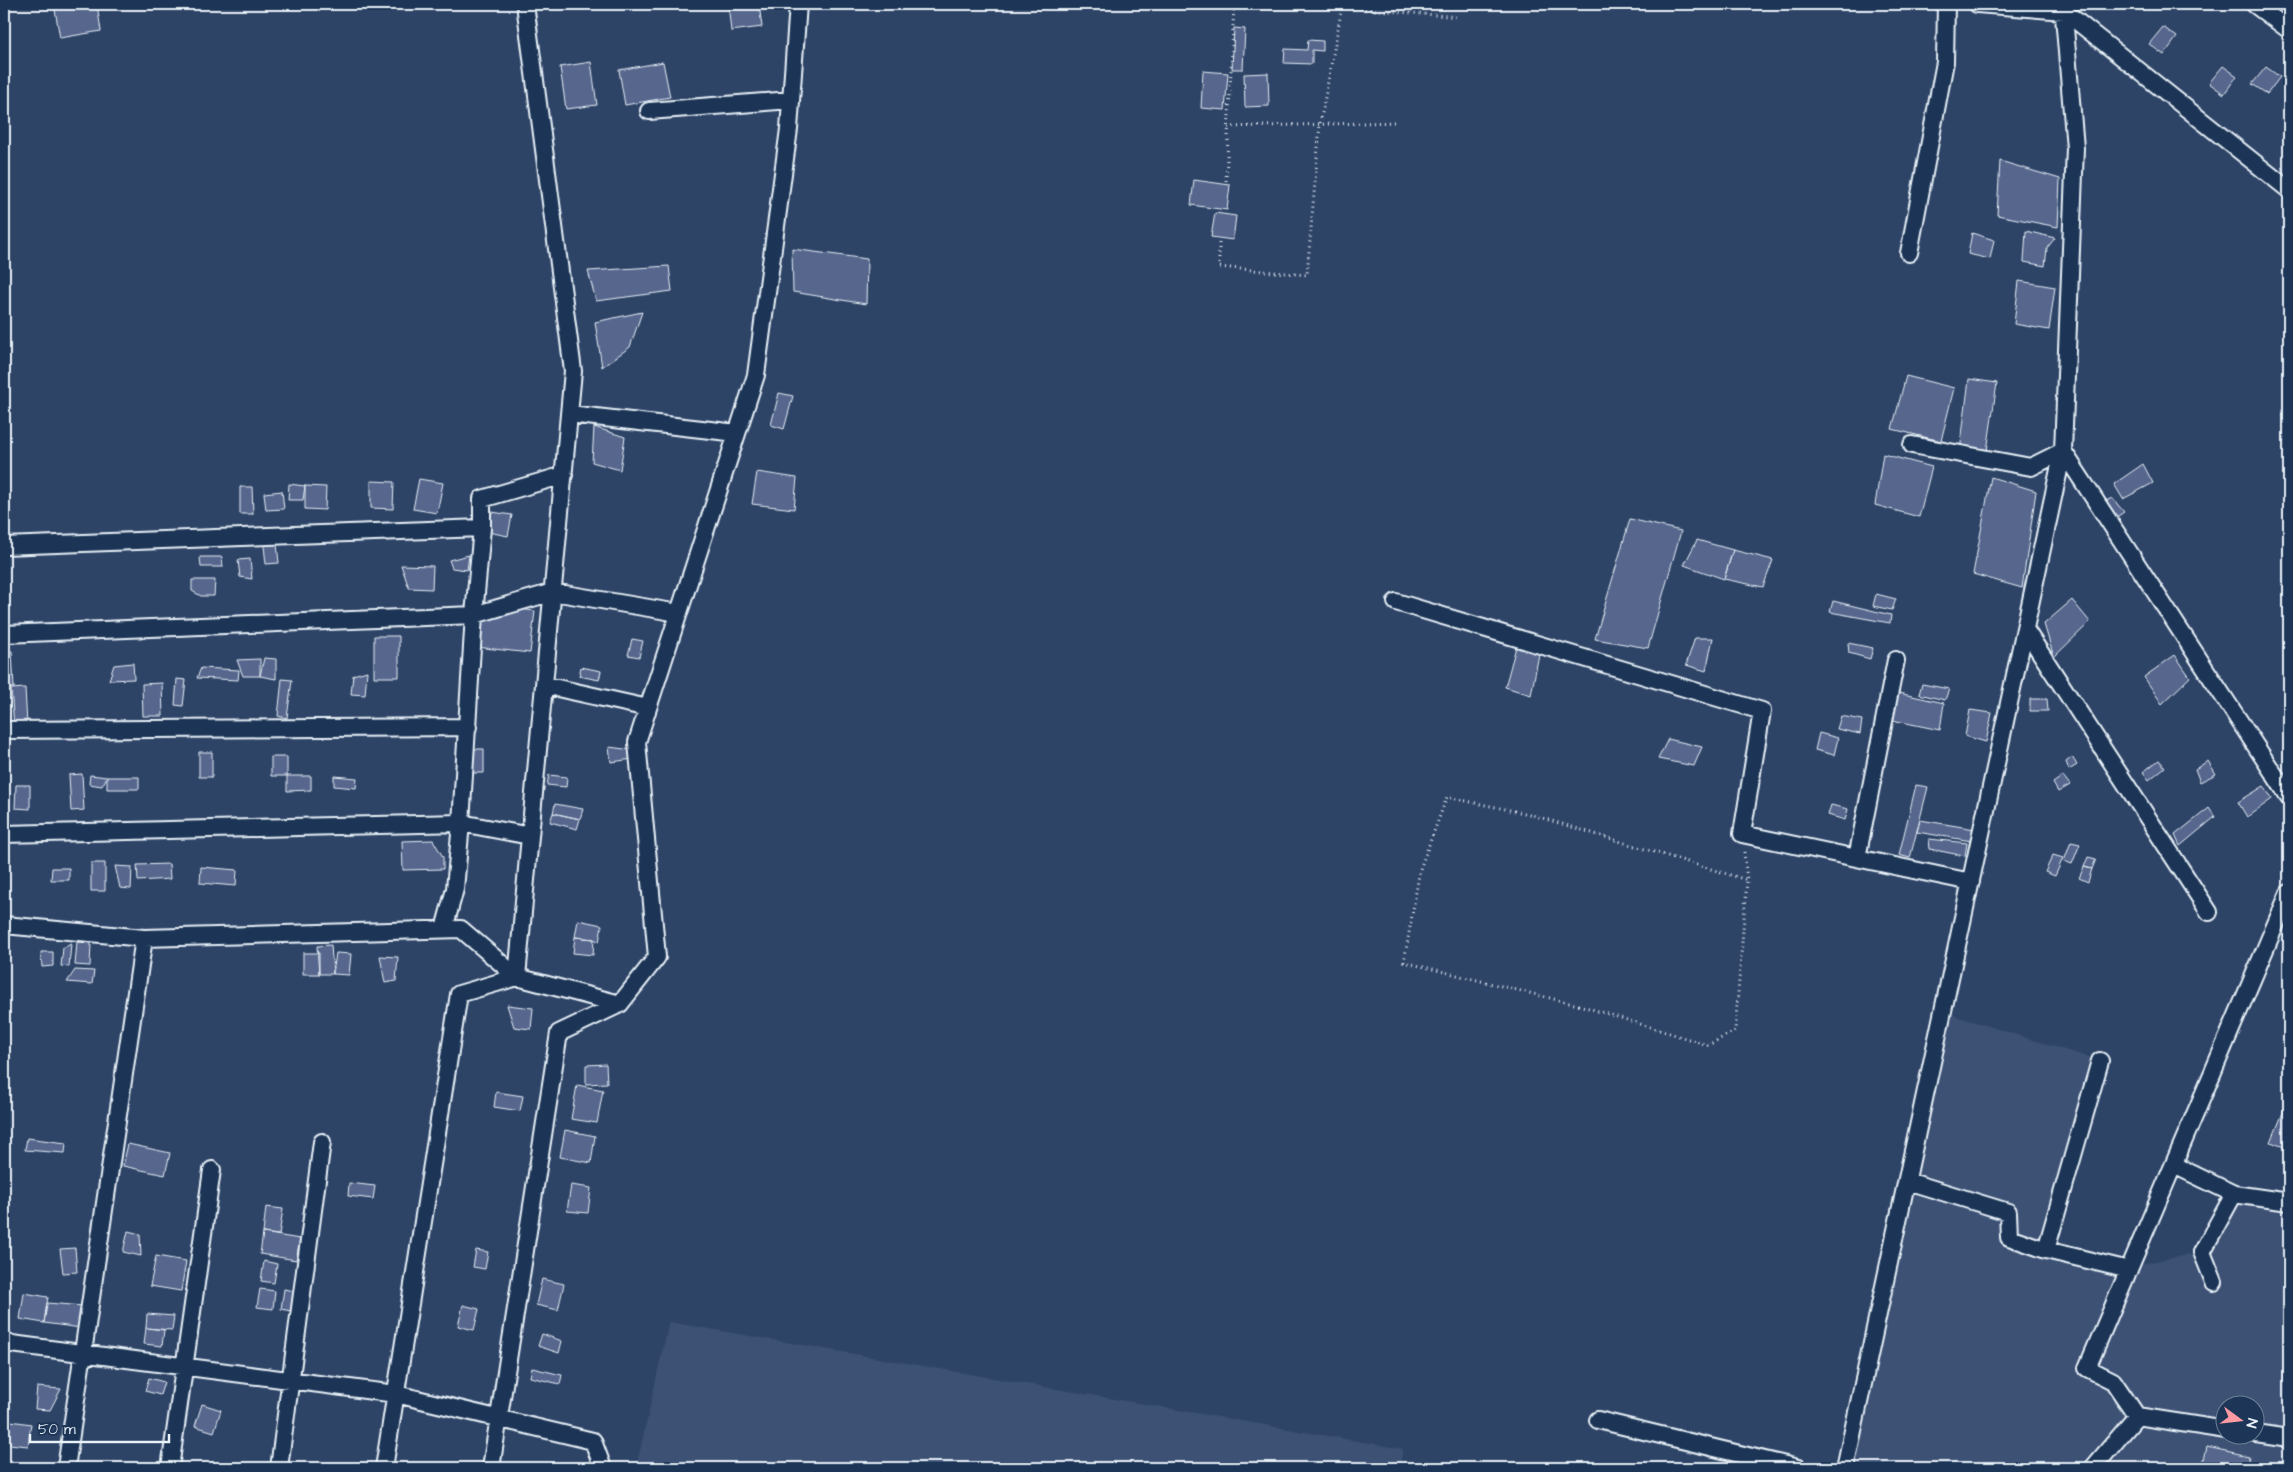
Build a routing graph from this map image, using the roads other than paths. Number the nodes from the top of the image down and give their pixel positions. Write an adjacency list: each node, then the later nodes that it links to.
1 (525, 4): 12 (street)
2 (798, 4): 8 (street)
3 (1946, 4): 11 (street)
4 (1977, 4): 6 (street)
5 (2254, 4): 7 (street)
6 (2064, 7): 10 (street); 15 (street)
7 (2289, 30)
8 (791, 100): 9 (street); 13 (street)
9 (649, 111)
10 (2289, 190)
11 (1909, 253)
12 (569, 414): 13 (street); 16 (street)
13 (737, 433): 21 (street)
14 (1912, 445): 15 (street)
15 (2063, 451): 23 (street); 30 (street)
16 (564, 475): 17 (street); 19 (street)
17 (482, 528): 18 (street); 22 (street)
18 (4, 546)
19 (553, 592): 21 (street); 22 (street); 26 (street)
20 (1396, 602): 34 (street)
21 (679, 613): 27 (street)
22 (474, 615): 24 (street); 28 (street)
23 (2025, 630): 35 (street); 37 (street)
24 (4, 634)
25 (1896, 660): 34 (street)
26 (544, 685): 27 (street); 33 (street)
27 (648, 708): 42 (street)
28 (468, 727): 29 (street); 31 (street)
29 (4, 730)
30 (2289, 798)
31 (461, 823): 32 (street); 33 (street); 39 (street)
32 (4, 834)
33 (530, 836): 41 (street)
34 (1857, 858): 35 (street)
35 (1971, 882): 47 (street)
36 (2289, 893): 45 (street)
37 (2209, 912)
38 (4, 925): 40 (street)
39 (444, 929): 40 (street); 41 (street)
40 (144, 938): 54 (street)
41 (517, 977): 42 (street); 57 (street)
42 (620, 1004): 59 (street)
43 (2100, 1061): 50 (street)
44 (322, 1142): 56 (street)
45 (2174, 1165): 48 (street); 51 (street)
46 (212, 1170): 55 (street)
47 (1907, 1181): 50 (street); 71 (street)
48 (2234, 1194): 49 (street); 52 (street)
49 (2289, 1202)
50 (2046, 1250): 51 (street)
51 (2129, 1270): 58 (street)
52 (2214, 1282)
53 (4, 1343): 54 (street)
54 (83, 1353): 55 (street); 64 (street)
55 (184, 1367): 56 (street); 65 (street)
56 (290, 1381): 57 (street); 66 (street)
57 (396, 1394): 59 (street); 67 (street)
58 (2137, 1416): 61 (street); 72 (street)
59 (498, 1418): 68 (street); 69 (street)
60 (1598, 1420): 70 (street)
61 (2216, 1428)
62 (2266, 1436): 63 (street)
63 (2289, 1439)
64 (66, 1468)
65 (170, 1468)
66 (279, 1468)
67 (384, 1468)
68 (491, 1468)
69 (603, 1468)
70 (1798, 1468)
71 (1845, 1468)
72 (2093, 1468)

